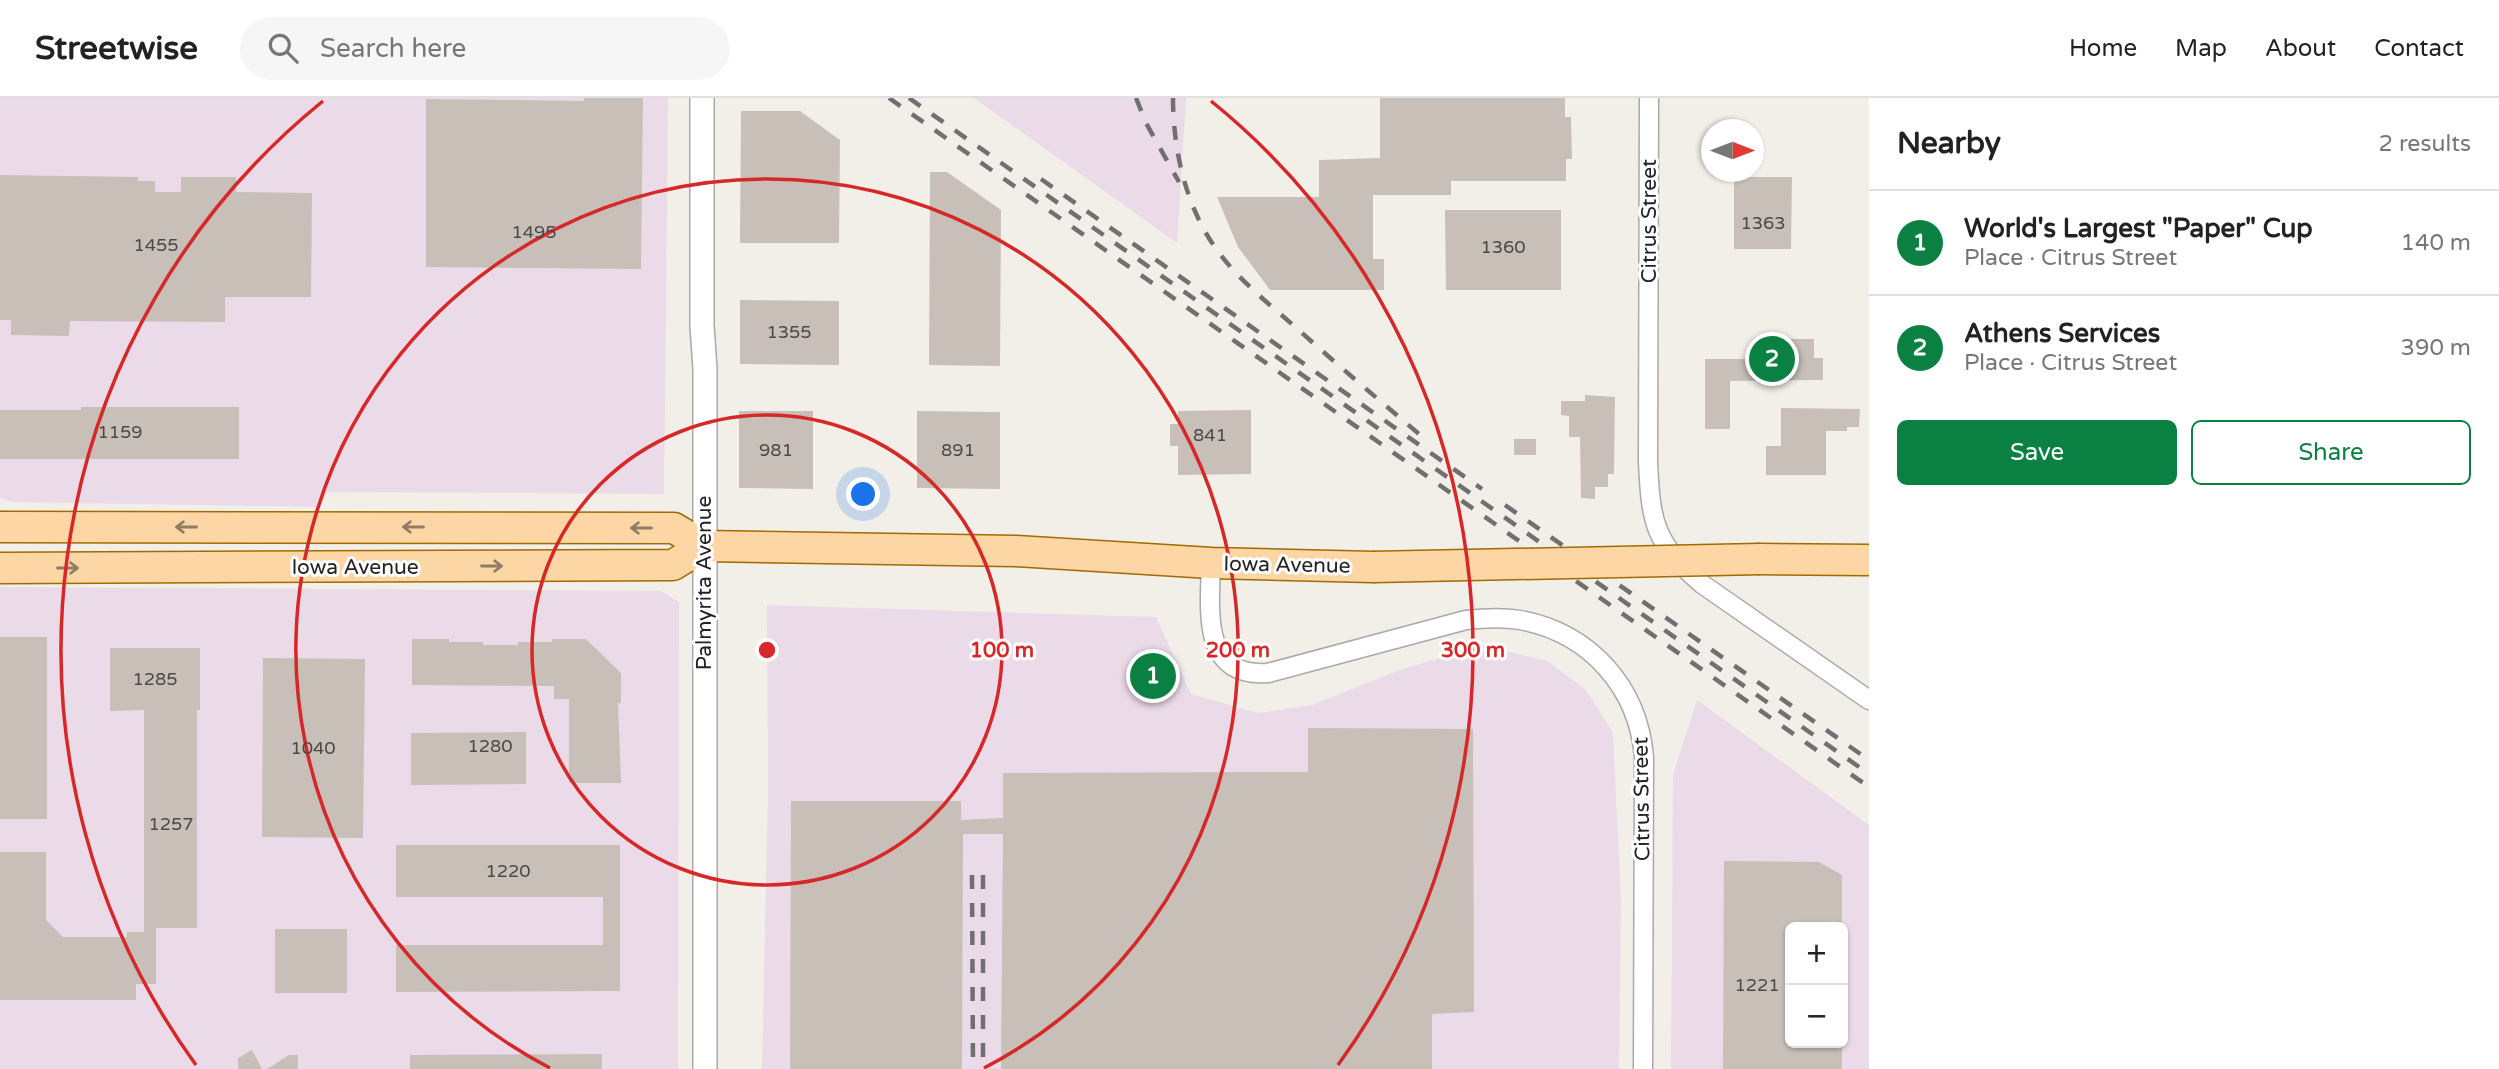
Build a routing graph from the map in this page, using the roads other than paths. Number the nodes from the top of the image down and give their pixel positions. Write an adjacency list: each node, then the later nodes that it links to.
1 (702, 98): 4 (street, Palmyrita Avenue)
2 (1649, 98): 8 (street, Citrus Street)
3 (0, 527): 4 (main road, Iowa Avenue, one-way to 3)
4 (704, 546): 6 (main road, Iowa Avenue); 7 (main road, Iowa Avenue, one-way to 4); 9 (street, Palmyrita Avenue)
5 (1869, 559): 6 (main road, Iowa Avenue, bridge)
6 (1211, 563): 10 (street, Citrus Street)
7 (0, 568)
8 (1869, 700)
9 (705, 1069)
10 (1643, 1069)

